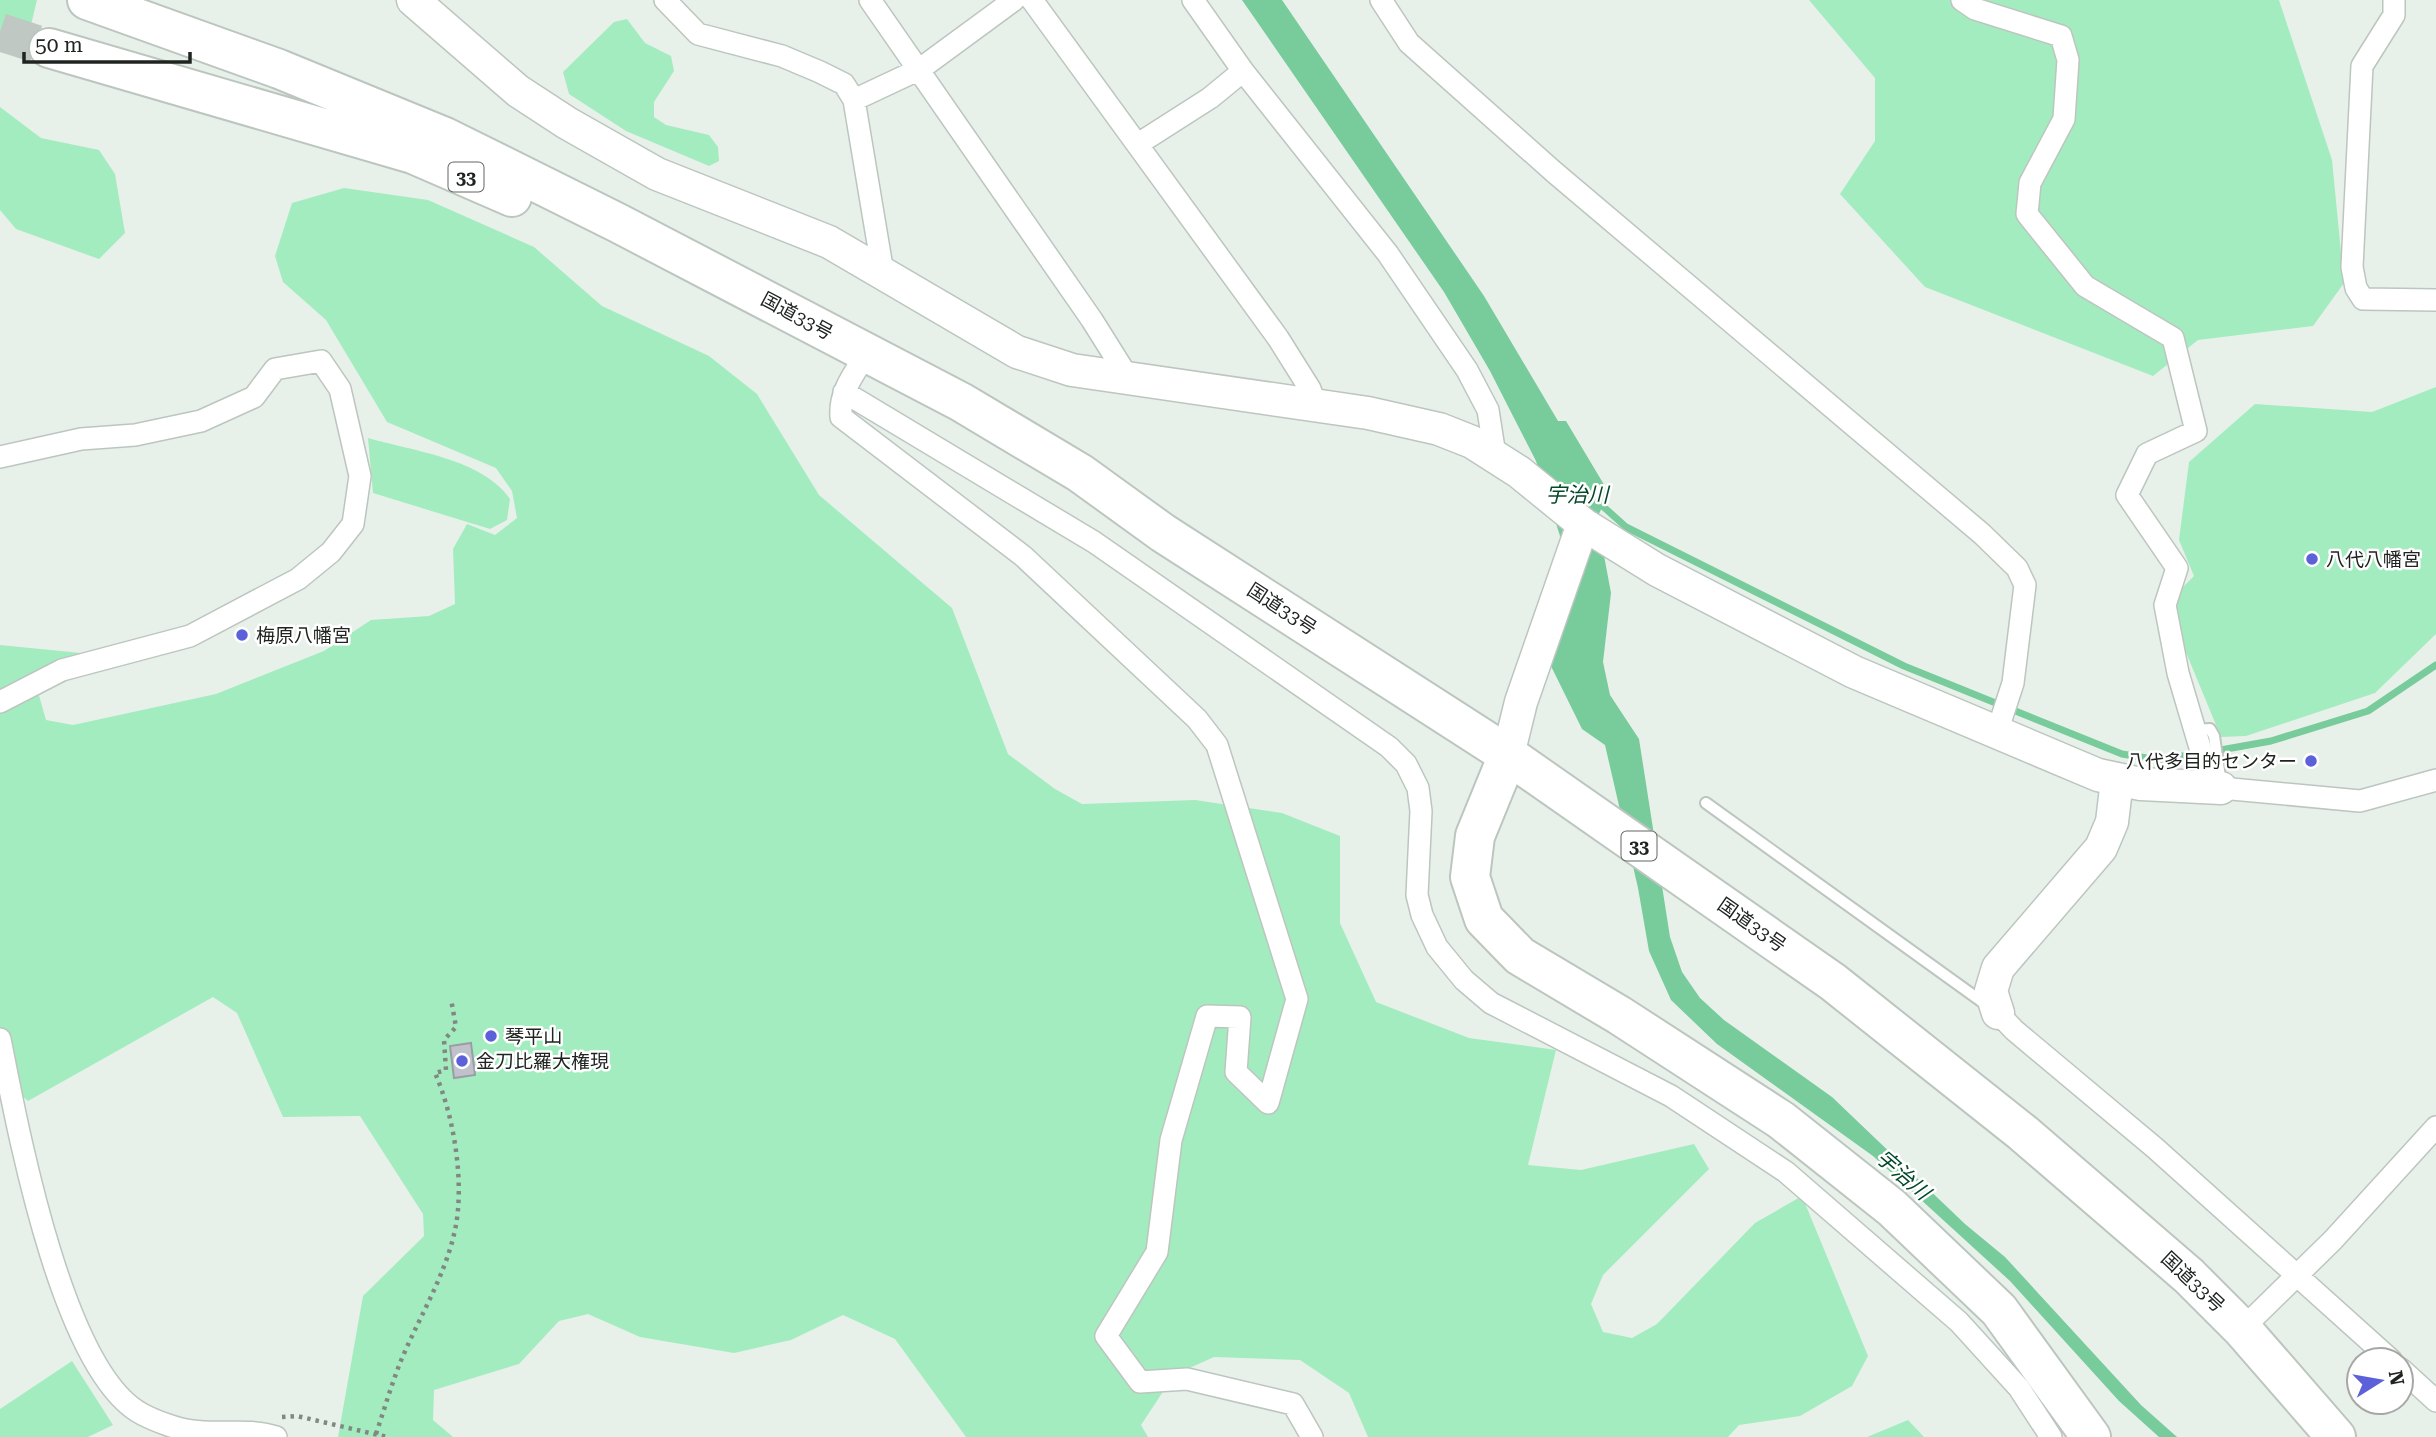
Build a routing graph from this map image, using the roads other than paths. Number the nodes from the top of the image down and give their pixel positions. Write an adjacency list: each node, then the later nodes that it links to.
1 (87, 0): 16 (highway, 国道33号 / 33)
2 (155, 0): 16 (highway, 33)
3 (414, 0): 18 (street)
4 (665, 0): 15 (street)
5 (870, 0): 13 (street)
6 (1014, 0): 13 (street)
7 (1032, 0): 17 (street)
8 (1193, 0): 14 (street)
9 (1381, 0): 28 (street)
10 (1962, 0): 30 (street)
11 (2394, 0): 19 (street)
12 (49, 48): 20 (highway, 33)
13 (920, 68): 15 (street); 21 (street)
14 (1243, 71): 17 (street); 24 (street)
15 (854, 100): 18 (street)
16 (445, 137): 20 (highway, 国道33号 / 33)
17 (1138, 144): 23 (street)
18 (883, 273): 21 (street)
19 (2436, 300)
20 (867, 353): 22 (street); 29 (highway, 国道33号 / 33)
21 (1129, 379): 23 (street)
22 (844, 392): 43 (street); 44 (street)
23 (1316, 407): 24 (street)
24 (1495, 455): 26 (street)
25 (0, 457): 27 (street)
26 (1583, 524): 28 (street); 29 (street)
27 (0, 702)
28 (2001, 720): 31 (street)
29 (1508, 755): 38 (highway, 国道33号 / 33); 45 (highway)
30 (2212, 773): 31 (street); 32 (street)
31 (2117, 780): 34 (street)
32 (2436, 780)
33 (1706, 803): 34 (lane)
34 (1998, 1013): 37 (street)
35 (0, 1039): 42 (street)
36 (2436, 1127): 37 (street)
37 (2297, 1274): 38 (street); 39 (street)
38 (2242, 1329): 46 (highway, 国道33号 / 33)
39 (2376, 1346)
40 (2415, 1382): 41 (street)
41 (2436, 1401)
42 (276, 1437)
43 (1312, 1437)
44 (2051, 1437)
45 (2091, 1437)
46 (2336, 1437)

